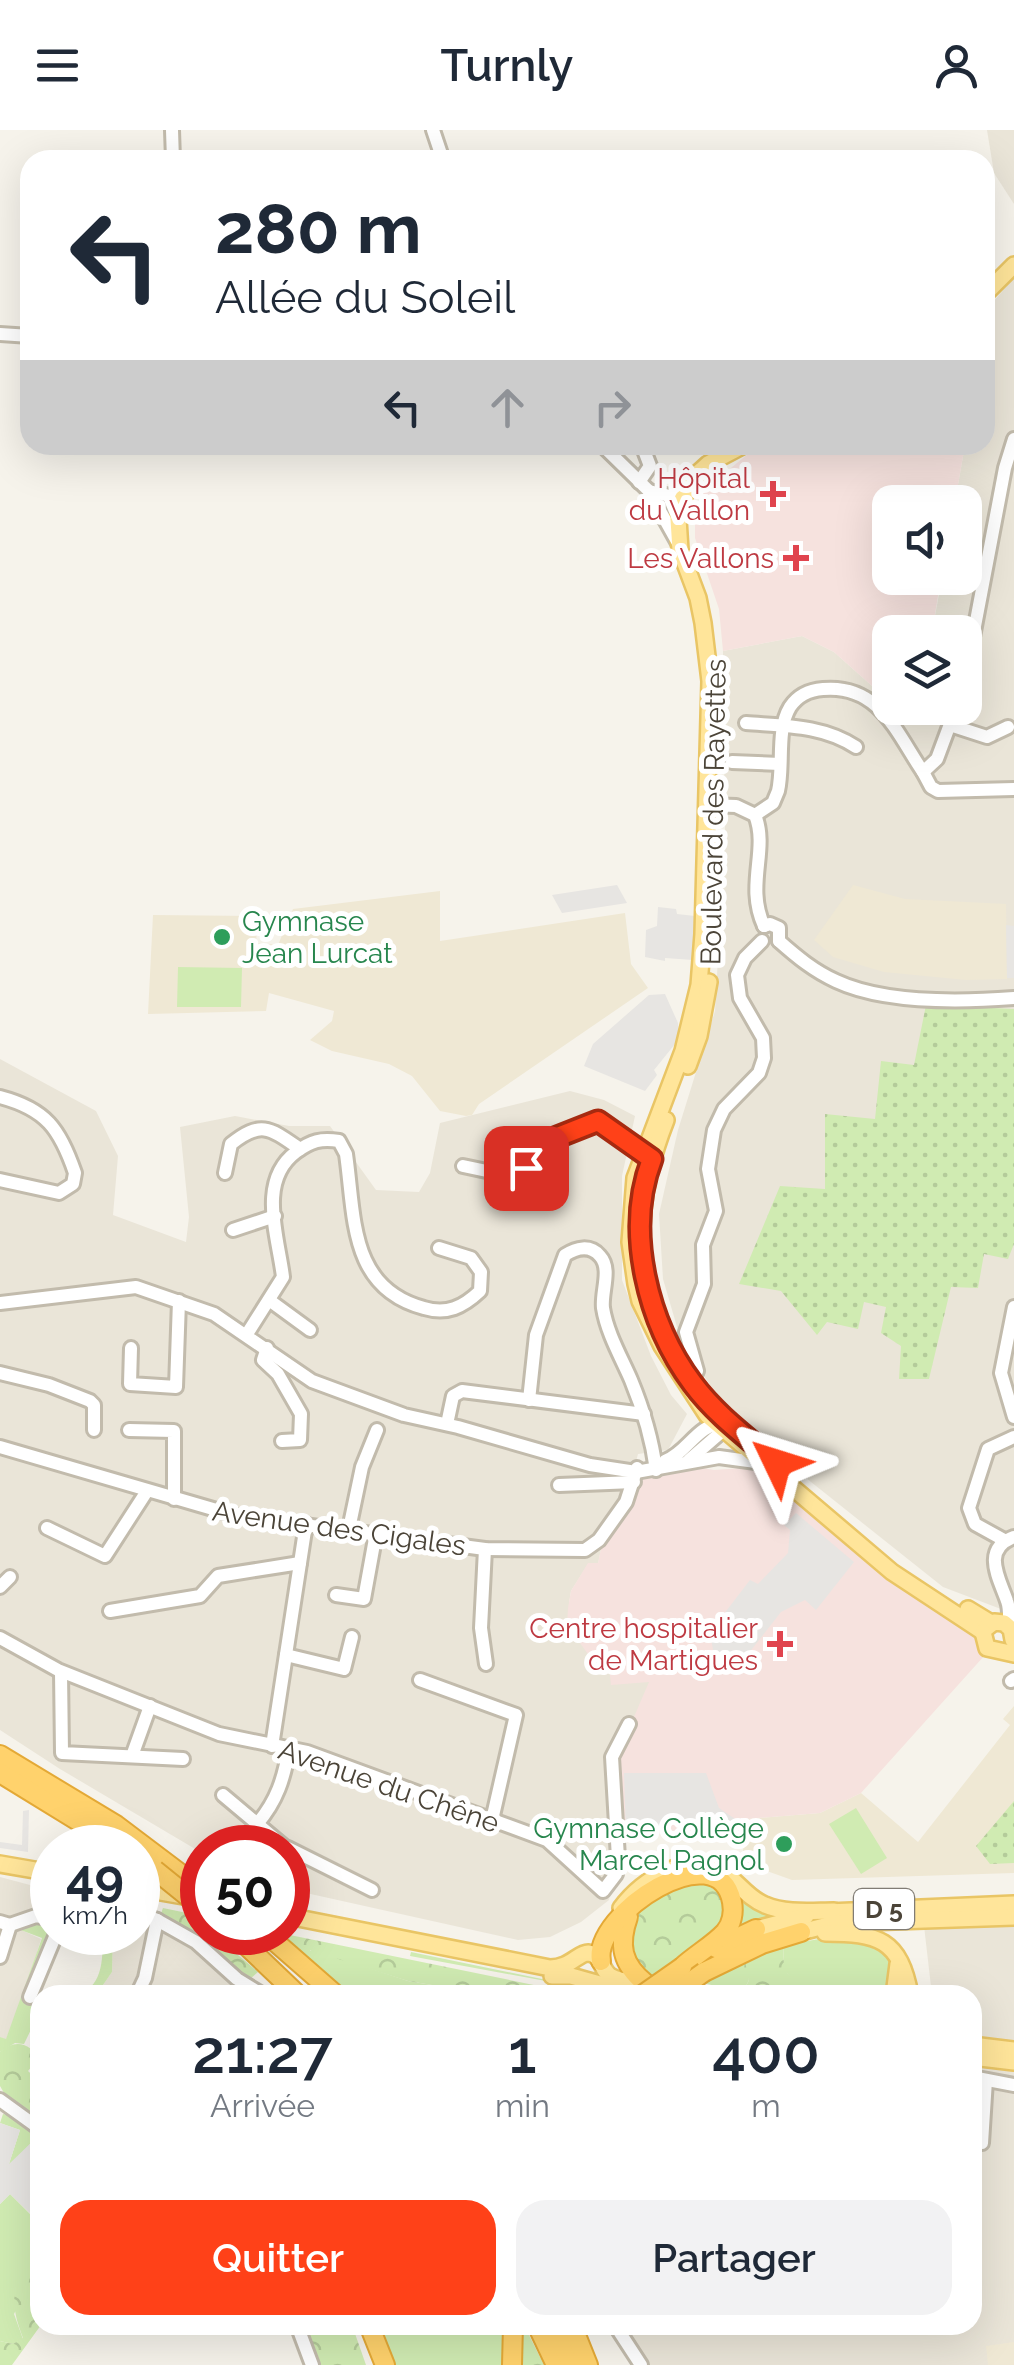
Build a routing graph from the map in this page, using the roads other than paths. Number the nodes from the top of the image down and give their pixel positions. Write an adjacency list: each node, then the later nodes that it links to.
1 (1014, 265): 2 (main road)
2 (995, 284)
3 (1014, 438): 9 (street)
4 (612, 455): 10 (street)
5 (646, 455): 10 (street)
6 (727, 455): 11 (main road, Boulevard des Rayettes)
7 (729, 455): 8 (main road, Boulevard des Rayettes)
8 (708, 472): 11 (street); 14 (main road, Boulevard des Rayettes)
9 (1008, 481): 15 (street)
10 (644, 486): 11 (street); 12 (street)
11 (682, 504): 12 (street); 13 (main road, Boulevard des Rayettes); 14 (street)
12 (660, 507): 13 (street)
13 (678, 543): 25 (main road, Boulevard des Rayettes)
14 (700, 578): 25 (main road, Boulevard des Rayettes)
15 (979, 615)
16 (746, 723): 18 (street)
17 (950, 725): 19 (street); 23 (street)
18 (785, 726): 20 (street); 22 (street); 23 (street)
19 (1008, 727)
20 (856, 747)
21 (732, 762): 22 (street)
22 (780, 764): 26 (street)
23 (923, 772): 24 (street)
24 (1014, 789)
25 (712, 805): 26 (street); 33 (main road, Boulevard des Rayettes)
26 (755, 815): 27 (street)
27 (764, 926): 28 (street); 29 (street)
28 (762, 941): 29 (street); 50 (street)
29 (779, 941): 30 (street)
30 (1014, 998)
31 (0, 1097): 36 (street)
32 (300, 1149): 35 (street); 37 (street); 39 (street)
33 (647, 1156): 34 (street); 42 (main road, Boulevard des Rayettes); 50 (main road, Boulevard des Rayettes)
34 (463, 1166)
35 (225, 1173)
36 (0, 1180)
37 (275, 1216): 38 (street); 40 (street)
38 (232, 1230)
39 (439, 1248)
40 (269, 1300): 45 (street); 46 (street)
41 (179, 1301): 43 (street); 46 (street); 47 (street)
42 (640, 1301): 54 (main road, Boulevard des Rayettes); 61 (street)
43 (0, 1304)
44 (1014, 1307): 53 (street)
45 (310, 1330)
46 (246, 1334): 48 (street)
47 (131, 1348)
48 (267, 1348): 55 (street); 60 (street)
49 (0, 1373): 56 (street)
50 (691, 1381): 54 (main road, Boulevard des Rayettes)
51 (529, 1400): 52 (street); 52 (street); 55 (street)
52 (644, 1414): 65 (street)
53 (1014, 1417)
54 (720, 1422): 61 (street); 63 (main road, Boulevard des Rayettes); 64 (street)
55 (448, 1424): 66 (street)
56 (94, 1430)
57 (129, 1430): 69 (street)
58 (376, 1430): 72 (street)
59 (1014, 1438): 74 (street)
60 (282, 1442)
61 (692, 1442): 65 (street)
62 (0, 1447): 68 (street, Avenue des Cigales)
63 (763, 1457): 64 (street); 79 (main road, Boulevard des Rayettes)
64 (683, 1464): 65 (street)
65 (656, 1467): 66 (street)
66 (636, 1473): 67 (street); 75 (street, Avenue des Cigales)
67 (559, 1484)
68 (147, 1491): 69 (street, Avenue des Cigales); 71 (street)
69 (174, 1499): 70 (street, Avenue des Cigales)
70 (306, 1524): 72 (street, Avenue des Cigales); 76 (street)
71 (47, 1528)
72 (349, 1529): 73 (street, Avenue des Cigales)
73 (376, 1534): 75 (street, Avenue des Cigales); 77 (street)
74 (1009, 1539): 79 (street)
75 (485, 1549): 83 (street)
76 (300, 1564): 78 (street); 82 (street)
77 (336, 1595)
78 (110, 1611)
79 (1003, 1636)
80 (0, 1638): 84 (street, Avenue du Chêne)
81 (352, 1638): 82 (street)
82 (286, 1655): 88 (street)
83 (486, 1664)
84 (62, 1672): 86 (street, Avenue du Chêne); 91 (street)
85 (420, 1680): 95 (street)
86 (150, 1706): 88 (street, Avenue du Chêne); 91 (street)
87 (629, 1724): 95 (street, Avenue du Chêne)
88 (272, 1746): 89 (street, Avenue du Chêne)
89 (289, 1749): 95 (street, Avenue du Chêne); 96 (street)
90 (0, 1755): 100 (highway)
91 (132, 1756): 92 (street)
92 (183, 1759)
93 (0, 1773): 97 (highway)
94 (223, 1795): 96 (street)
95 (492, 1820)
96 (258, 1824)
97 (85, 1825)
98 (310, 1860): 104 (street)
99 (0, 1864): 101 (main road)
100 (180, 1870)
101 (30, 1871)
102 (160, 1874): 103 (highway, bridge)
103 (180, 1890)
104 (372, 1890)
105 (636, 1904): 122 (highway); 123 (highway); 133 (highway)
106 (834, 1911): 107 (main road, D 5); 113 (main road, D 5); 124 (main road)
107 (1014, 1911): 114 (main road, D 5)
108 (30, 1918): 111 (street)
109 (310, 1920): 124 (main road)
110 (160, 1922): 127 (street)
111 (5, 1924): 121 (street)
112 (310, 1927): 124 (main road)
113 (756, 1929): 123 (highway, D 5)
114 (800, 1932): 120 (main road); 135 (highway, D 5, bridge)
115 (47, 1955): 125 (street)
116 (150, 1955): 126 (street)
117 (267, 1955): 128 (highway)
118 (274, 1955): 129 (highway)
119 (280, 1955): 130 (highway)
120 (897, 1956): 136 (main road); 137 (main road)
121 (0, 1957)
122 (602, 1964): 124 (main road); 124 (main road); 132 (main road)
123 (682, 1967): 134 (highway, bridge)
124 (582, 1969): 131 (main road)
125 (35, 1985)
126 (142, 1985)
127 (247, 1985)
128 (290, 1985)
129 (308, 1985)
130 (322, 1985)
131 (629, 1985)
132 (631, 1985)
133 (639, 1985)
134 (648, 1985)
135 (694, 1985)
136 (897, 1985)
137 (908, 1985)
138 (982, 2045): 139 (main road)
139 (1014, 2050)
140 (982, 2058): 141 (main road)
141 (1014, 2062)
142 (982, 2079): 143 (street)
143 (1014, 2084)
144 (0, 2104): 145 (street)
145 (30, 2123)
146 (300, 2335): 154 (street)
147 (364, 2335): 155 (highway)
148 (373, 2335): 156 (highway)
149 (514, 2335): 157 (highway)
150 (542, 2335): 158 (highway)
151 (558, 2335): 159 (highway)
152 (576, 2335): 160 (highway)
153 (622, 2335): 161 (street)
154 (312, 2365)
155 (375, 2365)
156 (385, 2365)
157 (512, 2365)
158 (556, 2365)
159 (572, 2365)
160 (588, 2365)
161 (641, 2365)

